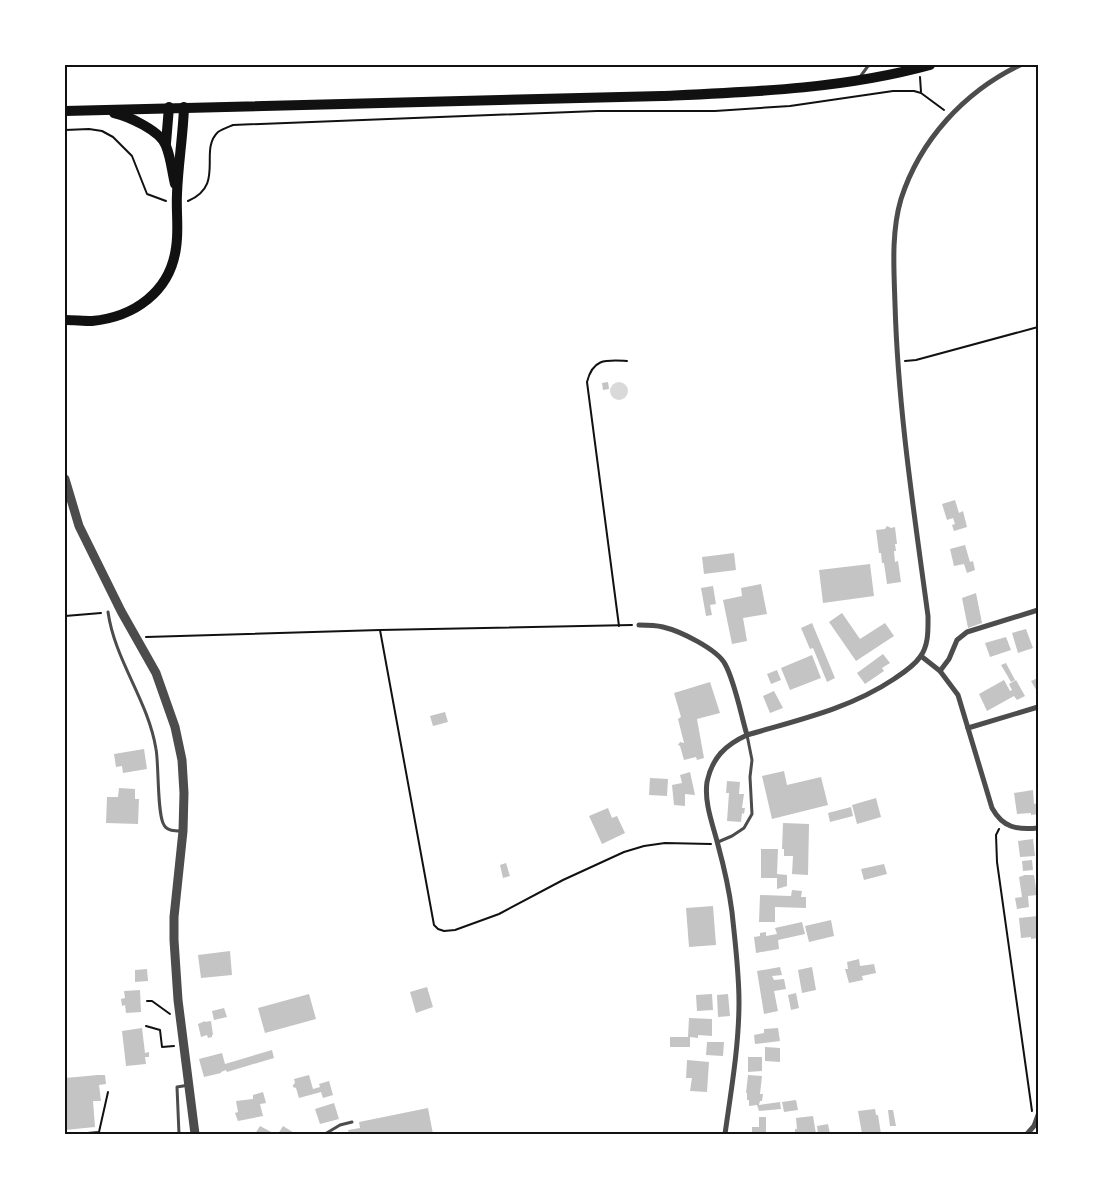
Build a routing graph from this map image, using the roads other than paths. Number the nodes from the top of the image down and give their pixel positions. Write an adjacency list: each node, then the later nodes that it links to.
1 (871, 65): 4 (lane)
2 (930, 65): 4 (main road)
3 (1020, 65): 16 (street)
4 (858, 80): 5 (main road)
5 (184, 107): 6 (main road); 10 (main road)
6 (169, 108): 7 (main road); 9 (main road)
7 (106, 110): 8 (main road); 9 (main road)
8 (65, 111)
9 (166, 143): 10 (main road)
10 (177, 198): 11 (main road)
11 (65, 320)
12 (65, 479): 22 (street)
13 (1038, 610): 17 (street)
14 (108, 612): 22 (lane)
15 (640, 625): 20 (street)
16 (921, 656): 17 (street); 20 (street)
17 (940, 671): 19 (street)
18 (1038, 706): 19 (street)
19 (968, 728): 21 (street)
20 (747, 736): 23 (lane); 23 (street)
21 (1038, 828)
22 (183, 831): 24 (street)
23 (718, 842): 30 (street)
24 (189, 1085): 27 (lane); 28 (street)
25 (1038, 1115): 31 (street)
26 (352, 1122): 29 (lane)
27 (180, 1134)
28 (194, 1134)
29 (325, 1134)
30 (725, 1134)
31 (1028, 1134)

